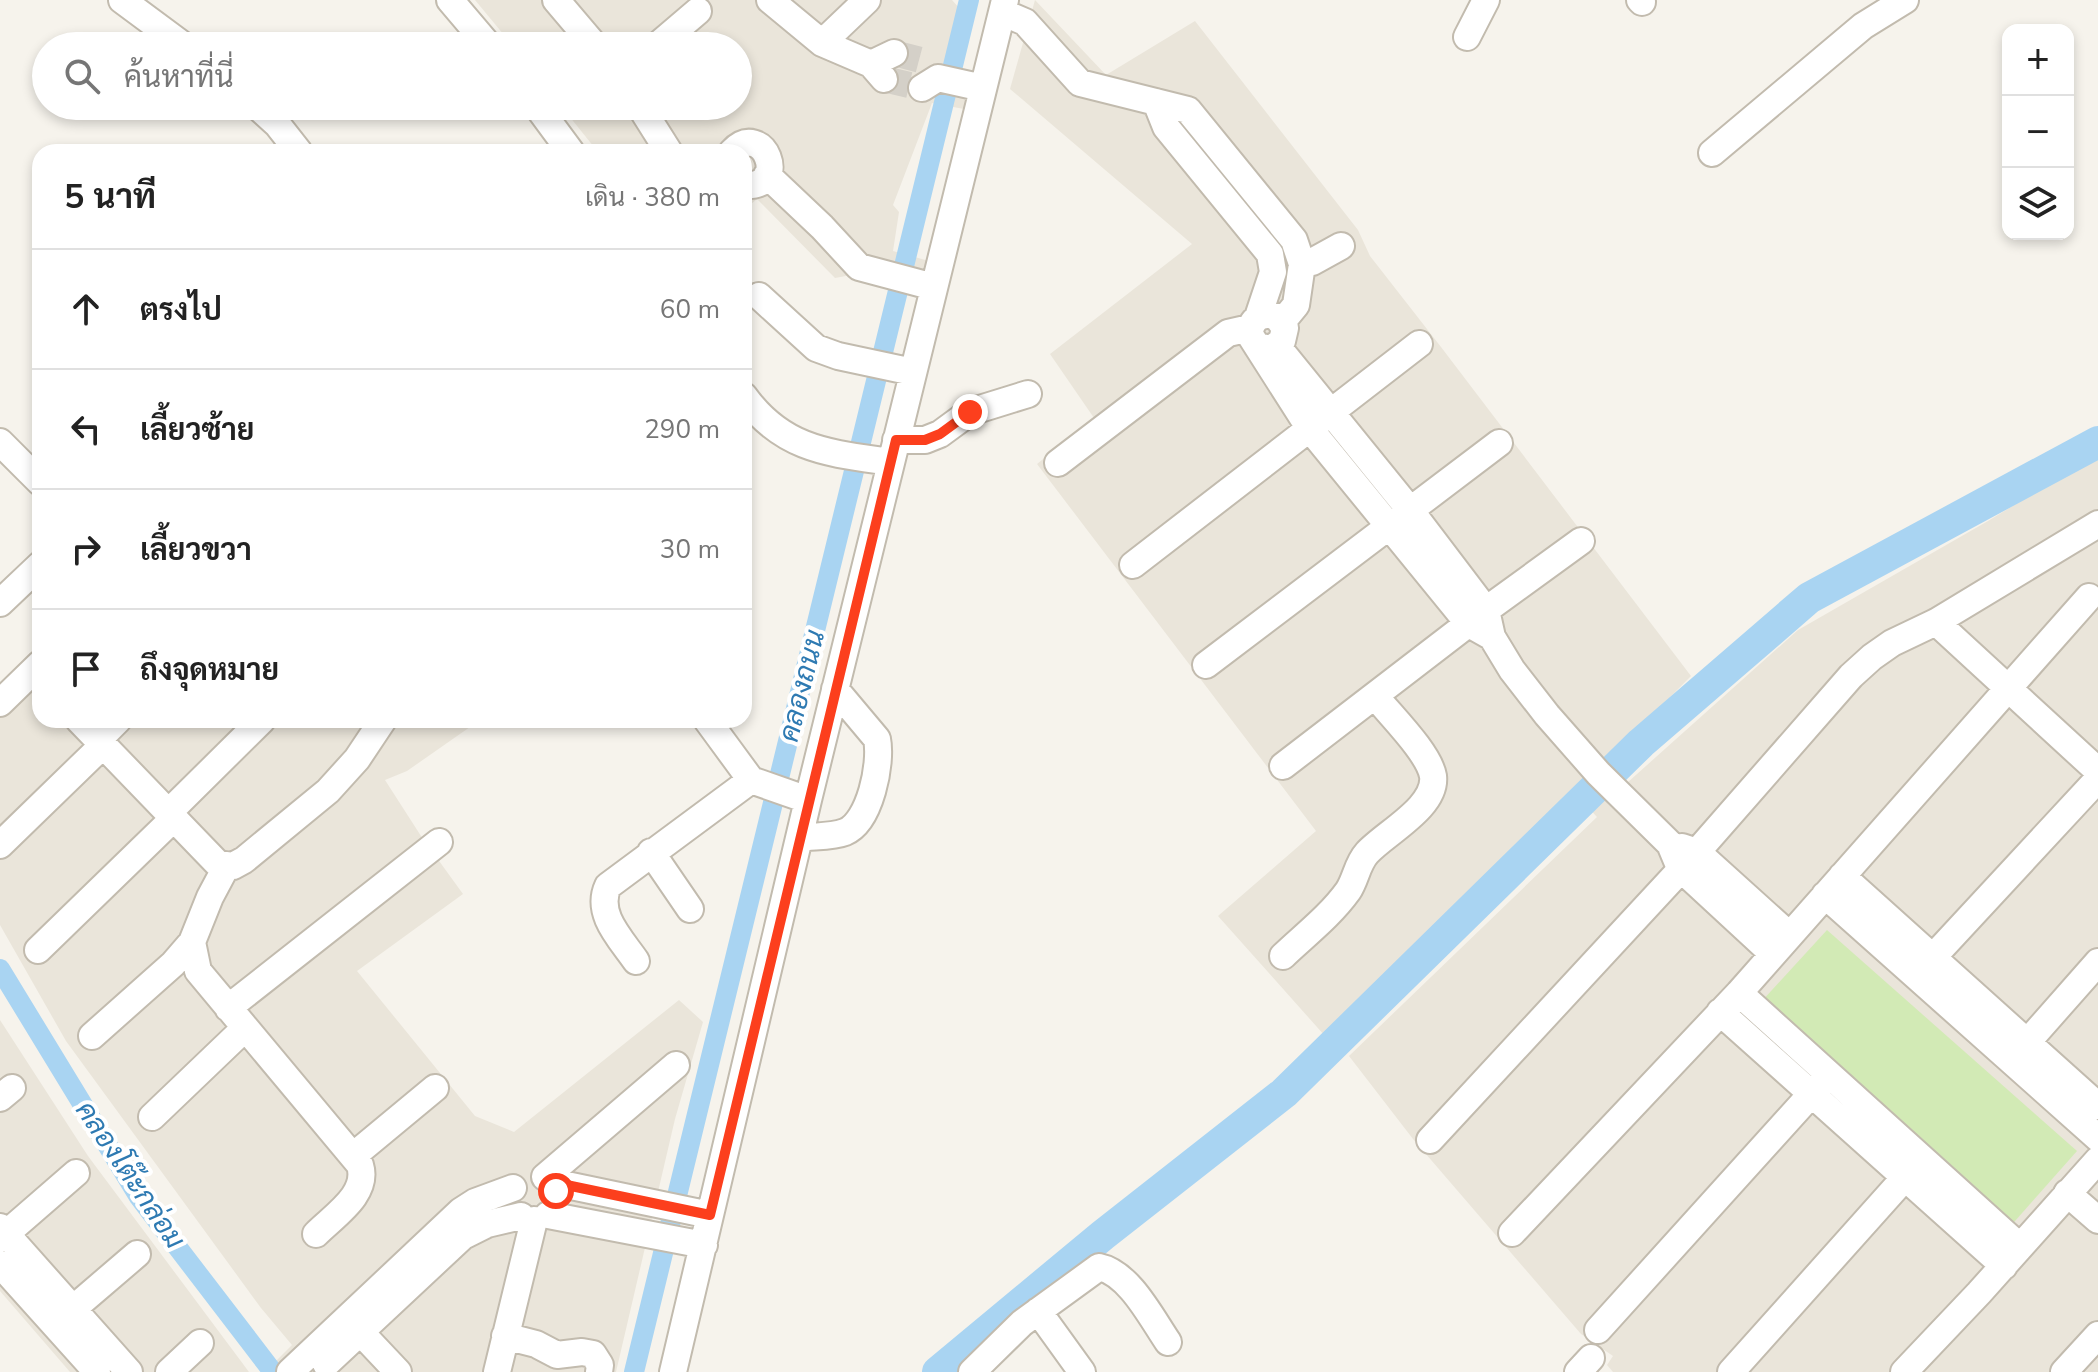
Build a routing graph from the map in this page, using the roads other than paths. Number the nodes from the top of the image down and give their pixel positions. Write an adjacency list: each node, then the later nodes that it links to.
1 (122, 0): 10 (street)
2 (450, 0): 11 (street)
3 (556, 0): 12 (street)
4 (770, 0): 15 (street)
5 (867, 0): 15 (street)
6 (1486, 0): 14 (street)
7 (1905, 0): 27 (street)
8 (1004, 6): 18 (street); 19 (street)
9 (698, 11): 13 (street)
10 (165, 32)
11 (477, 32)
12 (583, 32)
13 (673, 32)
14 (1467, 37)
15 (822, 43): 16 (street)
16 (883, 65)
17 (933, 77): 18 (street)
18 (978, 86): 31 (street)
19 (1156, 102): 30 (street); 33 (street)
20 (273, 120): 23 (street)
21 (547, 120): 24 (street)
22 (649, 120): 25 (street)
23 (293, 144)
24 (565, 144)
25 (664, 144)
26 (744, 144): 28 (street)
27 (1712, 153)
28 (756, 180): 31 (street)
29 (1341, 246): 30 (street)
30 (1302, 264): 33 (street)
31 (928, 278): 35 (street)
32 (759, 296): 35 (street)
33 (1265, 332): 38 (street); 39 (street); 43 (street)
34 (1419, 344): 38 (street)
35 (908, 370): 42 (street)
36 (1028, 394): 42 (street)
37 (752, 406): 42 (street)
38 (1332, 413): 39 (street); 45 (street)
39 (1310, 429): 45 (street); 48 (street)
40 (0, 442): 44 (street)
41 (1499, 443): 45 (street)
42 (888, 454): 56 (street)
43 (1058, 463)
44 (32, 474)
45 (1400, 518): 53 (street); 54 (street)
46 (2098, 524): 52 (street)
47 (1581, 541): 53 (street)
48 (1133, 565)
49 (32, 573): 51 (street)
50 (2089, 597): 57 (street)
51 (0, 603)
52 (1936, 622): 57 (street); 76 (street)
53 (1482, 624): 58 (street); 76 (street)
54 (1206, 665)
55 (32, 676): 59 (street)
56 (835, 689): 70 (street); 72 (street)
57 (2009, 689): 67 (street); 78 (street)
58 (1376, 697): 66 (street); 83 (street)
59 (0, 703)
60 (87, 728): 65 (street)
61 (111, 728): 65 (street)
62 (254, 728): 71 (street)
63 (378, 728): 77 (street)
64 (713, 728): 69 (street)
65 (100, 742): 71 (street); 74 (street)
66 (1283, 766)
67 (2098, 771)
68 (2098, 779): 86 (street)
69 (756, 782): 70 (street); 75 (street)
70 (802, 799): 72 (street)
71 (171, 815): 77 (street); 82 (street)
72 (800, 838): 108 (street)
73 (439, 842): 88 (street)
74 (0, 845)
75 (651, 852): 79 (street); 84 (street)
76 (1682, 854): 81 (street); 99 (street)
77 (226, 867): 80 (street)
78 (1834, 886): 81 (street); 86 (street)
79 (690, 909)
80 (192, 942): 88 (street); 91 (street)
81 (1781, 944): 87 (street)
82 (38, 950)
83 (1283, 956)
84 (636, 961)
85 (2098, 962): 92 (street)
86 (1924, 967): 92 (street)
87 (1739, 993): 89 (street); 94 (street)
88 (228, 1008): 90 (street)
89 (1720, 1012): 94 (street); 113 (street)
90 (245, 1028): 97 (street); 100 (street)
91 (92, 1036)
92 (2019, 1052): 96 (street); 98 (street)
93 (676, 1065): 104 (street)
94 (1820, 1083): 102 (street); 122 (street)
95 (435, 1088): 100 (street)
96 (2098, 1106)
97 (152, 1117)
98 (2098, 1138)
99 (1430, 1140)
100 (353, 1156): 114 (street)
101 (2098, 1160): 106 (street)
102 (1914, 1168): 117 (street); 137 (street)
103 (76, 1173): 112 (street)
104 (549, 1179): 105 (street); 107 (street); 109 (street)
105 (513, 1188): 109 (street); 121 (street)
106 (2067, 1193): 110 (street); 117 (street)
107 (621, 1195): 108 (street); 111 (street)
108 (702, 1213): 115 (street)
109 (534, 1217): 111 (street); 121 (street); 124 (street)
110 (2098, 1220)
111 (614, 1227): 115 (street)
112 (2, 1233): 119 (street)
113 (1512, 1233)
114 (316, 1234)
115 (696, 1243): 134 (street)
116 (137, 1254): 119 (street)
117 (2012, 1256): 138 (street)
118 (0, 1264): 128 (street)
119 (74, 1308): 129 (street)
120 (1038, 1311): 125 (street); 135 (street); 136 (street)
121 (353, 1325): 127 (street); 131 (street)
122 (1598, 1330)
123 (2098, 1335): 139 (street)
124 (505, 1336): 132 (street); 133 (street)
125 (1168, 1342)
126 (200, 1343): 130 (street)
127 (309, 1367)
128 (97, 1372)
129 (129, 1372)
130 (169, 1372)
131 (398, 1372)
132 (497, 1372)
133 (599, 1372)
134 (673, 1372)
135 (973, 1372)
136 (1082, 1372)
137 (1731, 1372)
138 (1904, 1372)
139 (2064, 1372)

